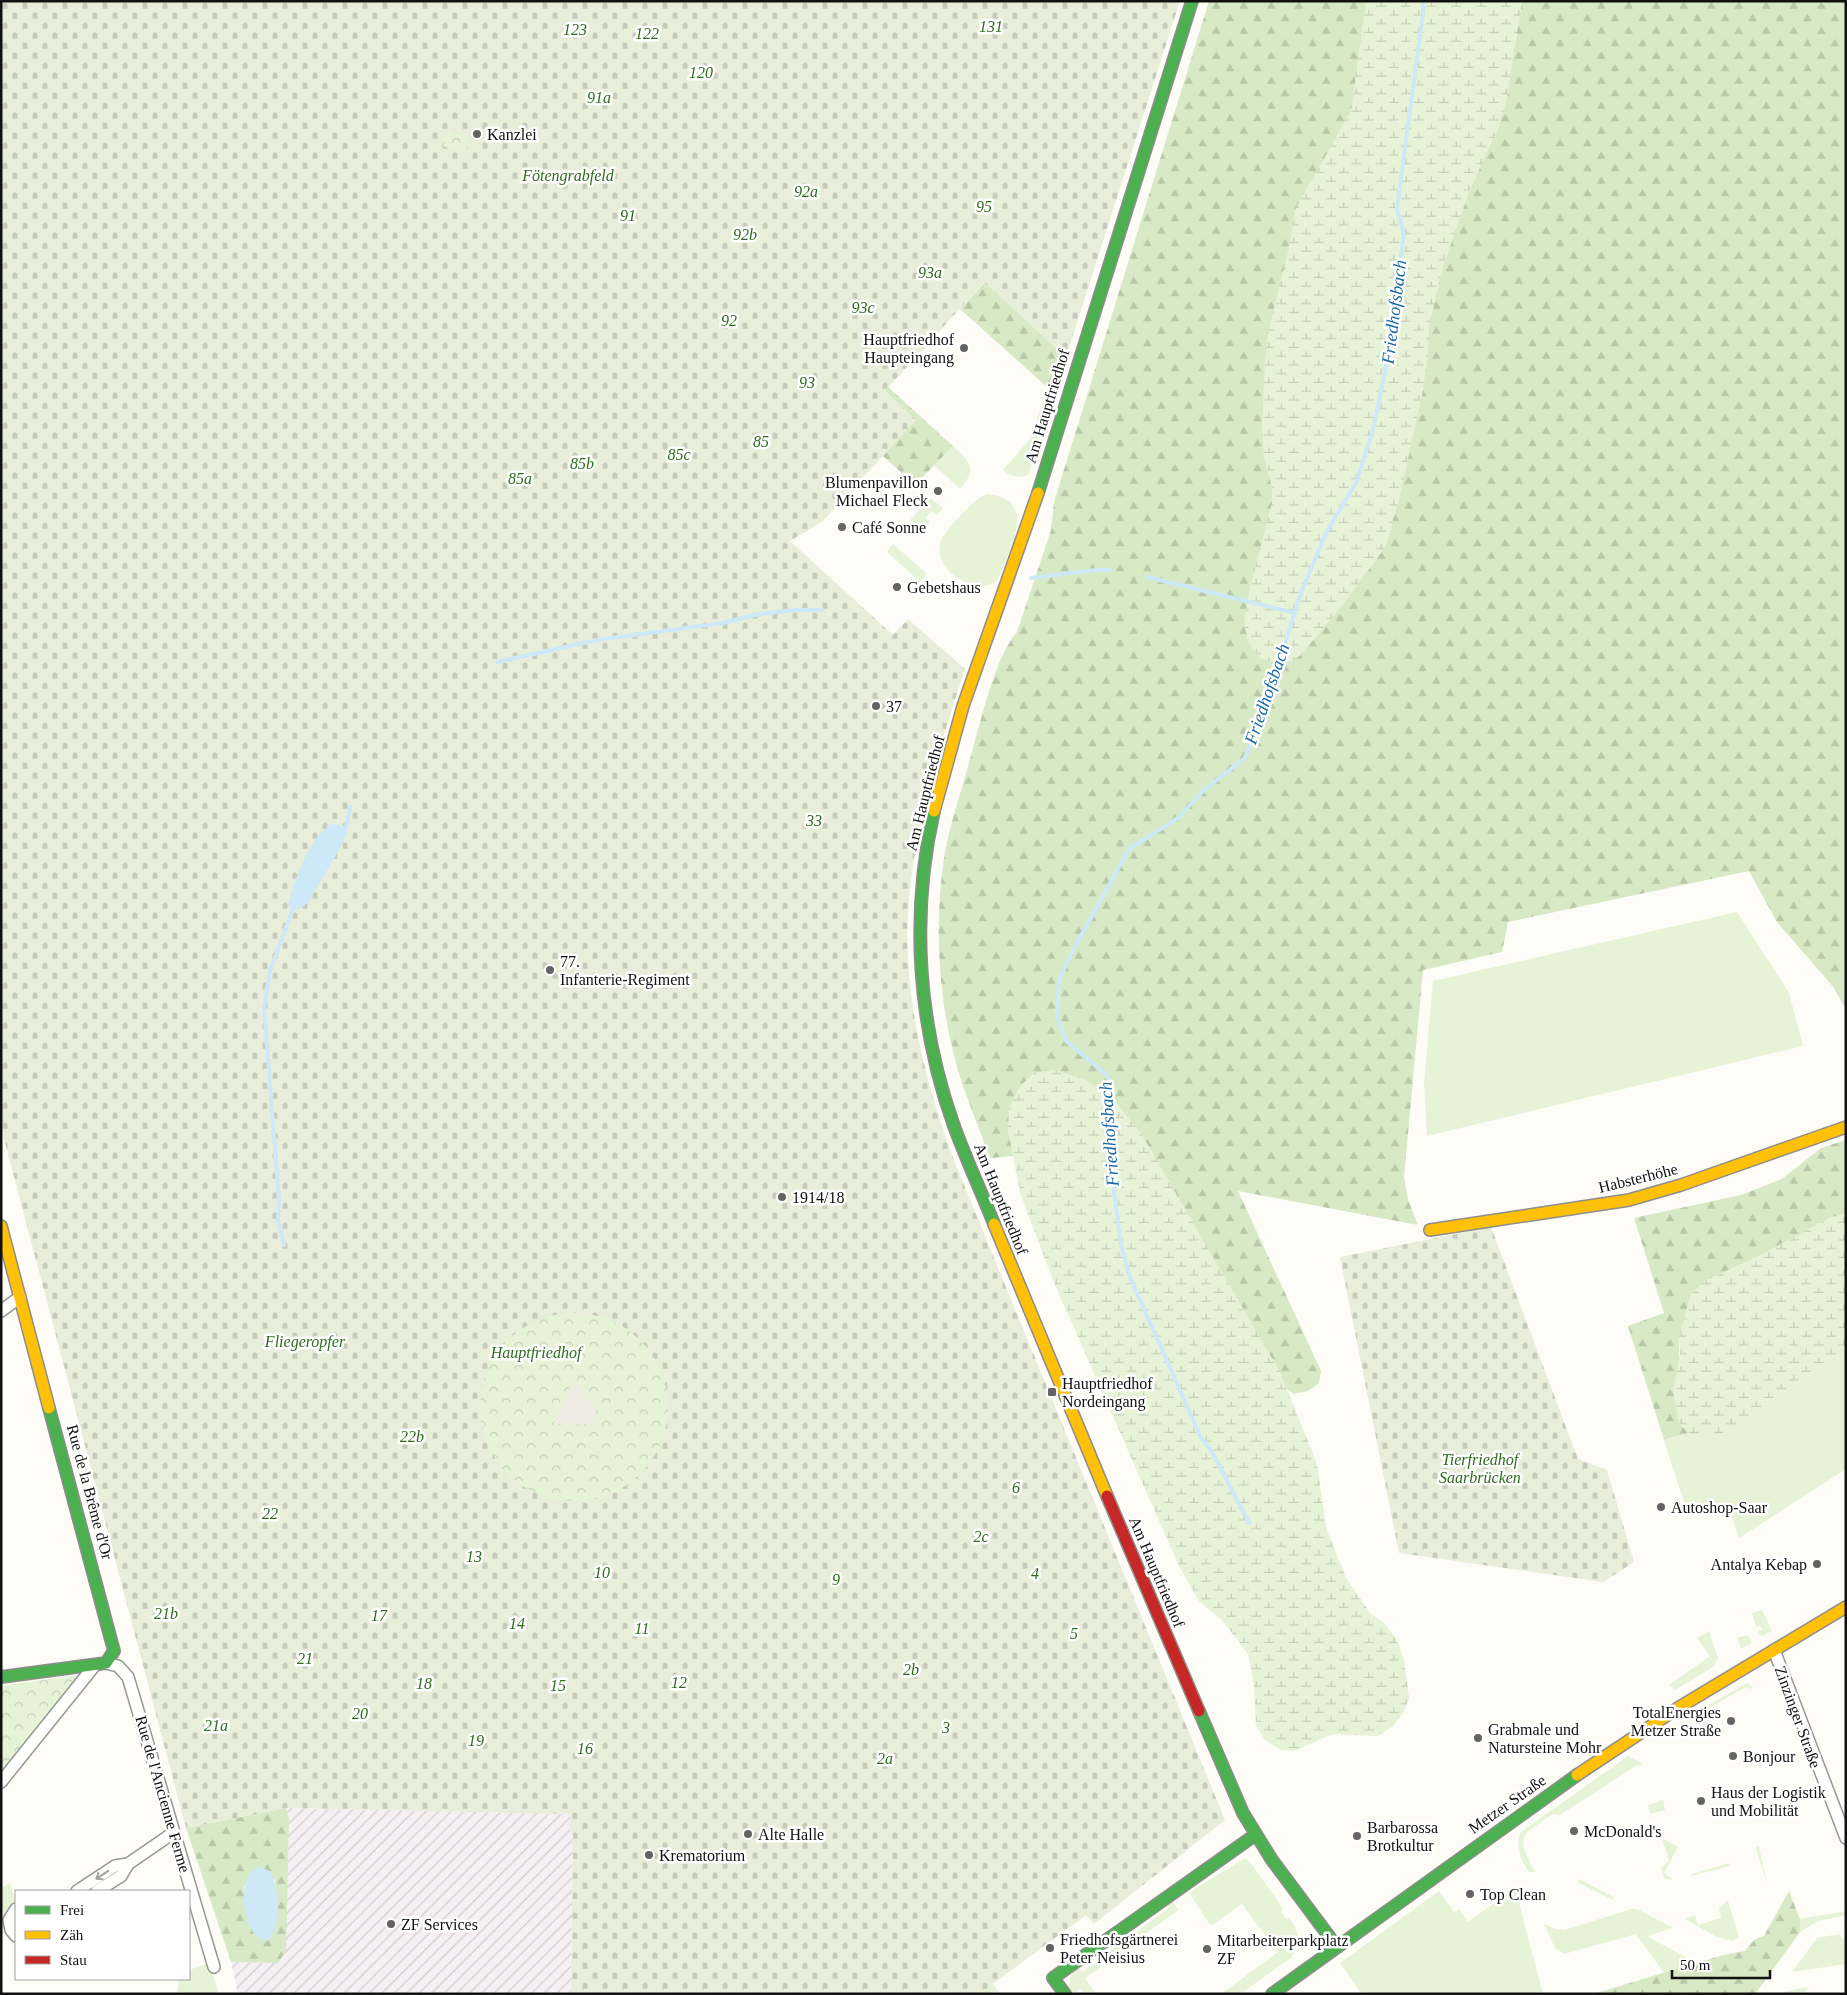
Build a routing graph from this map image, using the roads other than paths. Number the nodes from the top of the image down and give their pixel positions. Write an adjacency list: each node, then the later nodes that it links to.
1 (1192, 1): 13 (main road, Am Hauptfriedhof)
2 (1846, 1127): 4 (main road, Habsterhöhe)
3 (1, 1226): 5 (main road, Rue de la Brême d'Or)
4 (1430, 1230)
5 (20, 1297): 6 (street); 9 (main road, Rue de la Brême d'Or)
6 (1, 1311)
7 (1846, 1607): 8 (main road, Metzer Straße)
8 (1774, 1650): 14 (street, Zinzinger Straße); 20 (main road, Metzer Straße)
9 (100, 1664): 10 (main road); 11 (street); 12 (street, Rue de l'Ancienne Ferme)
10 (1, 1677)
11 (1, 1782)
12 (173, 1833): 15 (street); 21 (street, Rue de l'Ancienne Ferme)
13 (1255, 1834): 20 (main road, Am Hauptfriedhof); 22 (main road)
14 (1846, 1838)
15 (128, 1864): 16 (street, one-way to 16); 17 (street)
16 (79, 1890)
17 (99, 1890)
18 (15, 1911): 19 (street)
19 (15, 1935)
20 (1337, 1947): 23 (main road, Metzer Straße)
21 (214, 1967)
22 (1065, 1994)
23 (1272, 1994)

